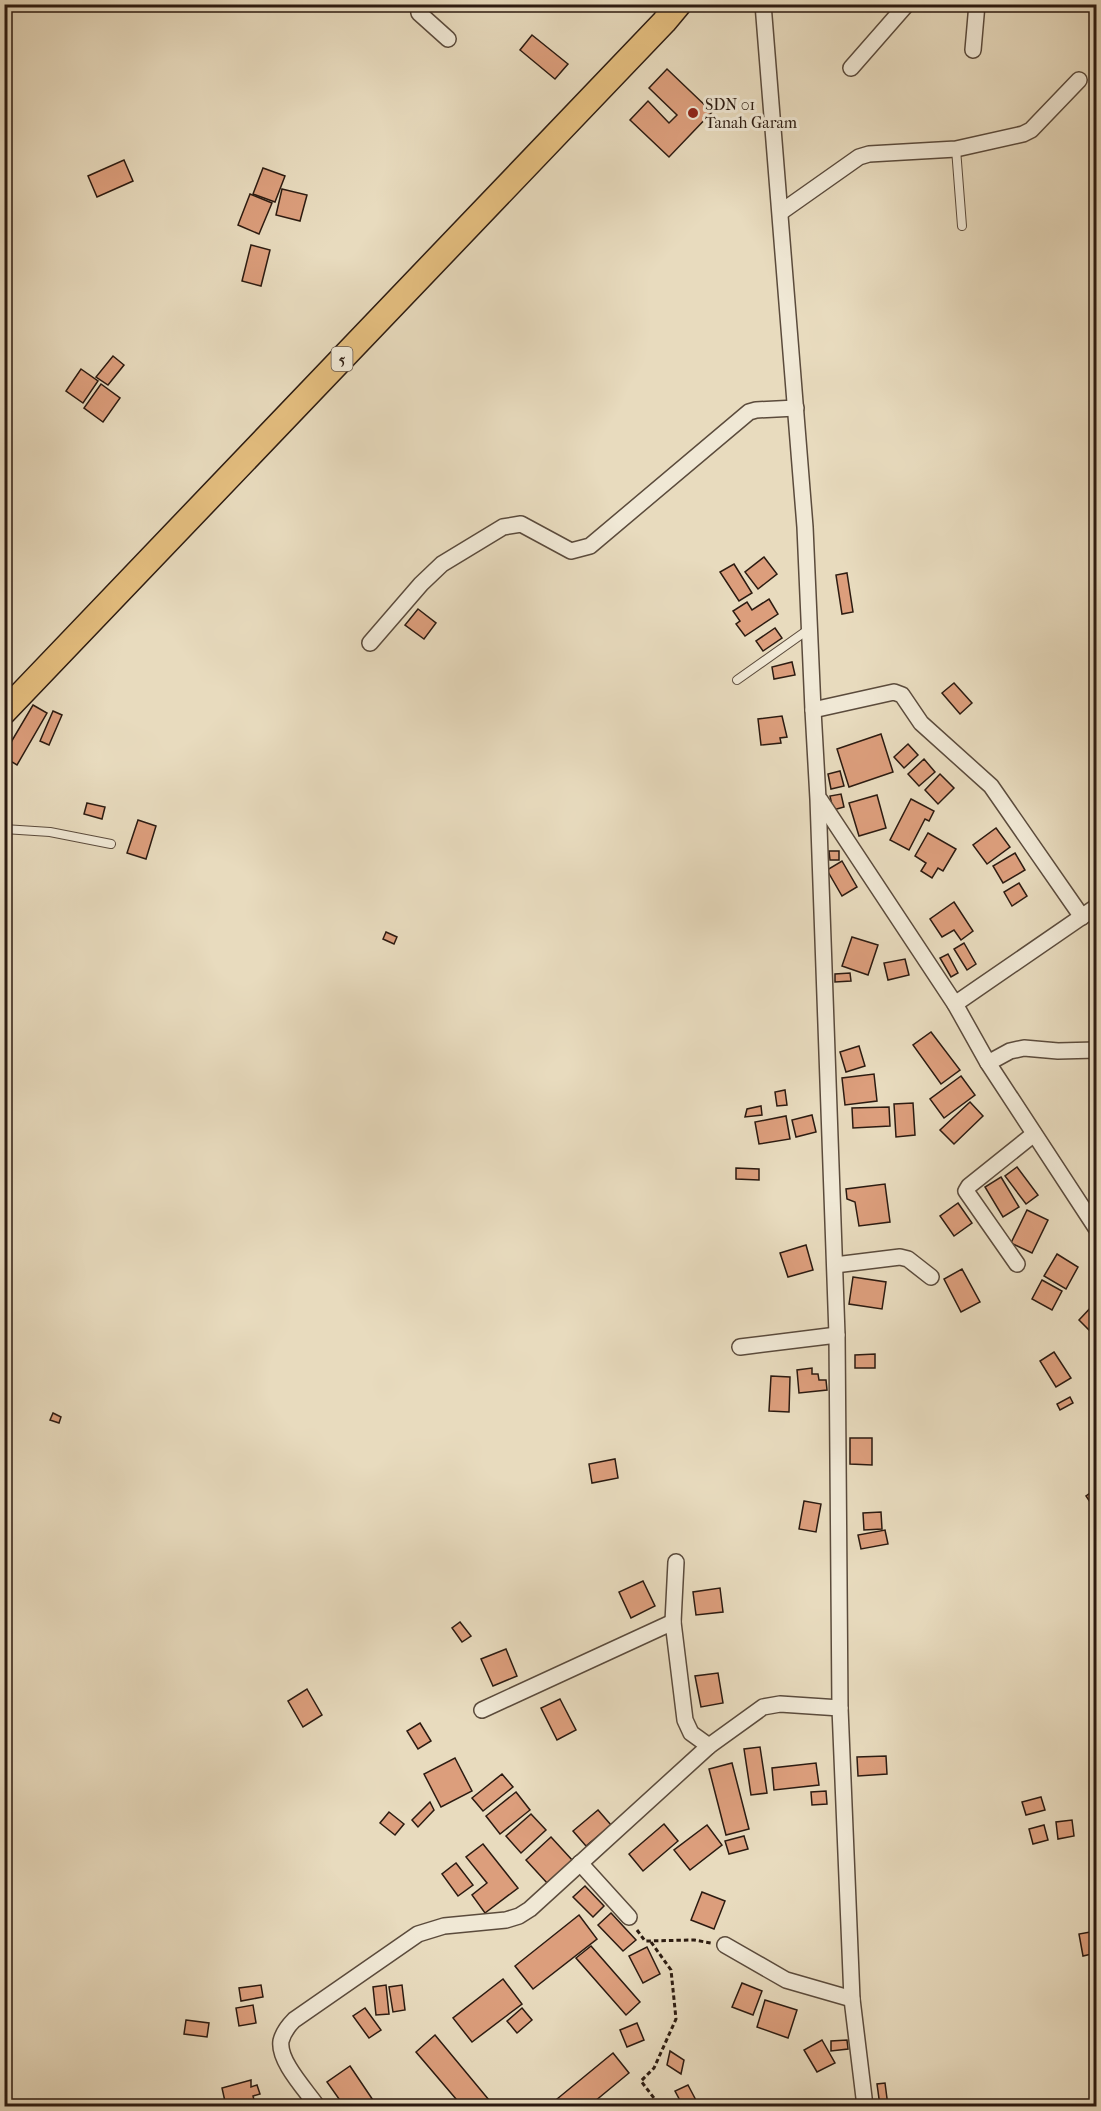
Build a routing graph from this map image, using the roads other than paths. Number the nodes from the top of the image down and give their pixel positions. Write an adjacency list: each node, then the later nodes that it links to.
1 (418, 4): 6 (street)
2 (679, 4): 18 (highway, 5)
3 (763, 4): 11 (street)
4 (907, 4): 8 (street)
5 (977, 4): 7 (street)
6 (447, 39)
7 (973, 50)
8 (851, 68)
9 (1079, 80): 10 (street)
10 (956, 149): 11 (street); 12 (lane)
11 (781, 212): 13 (street)
12 (962, 226)
13 (796, 408): 14 (street); 15 (street)
14 (809, 629): 16 (lane); 17 (street)
15 (370, 643)
16 (737, 680)
17 (813, 710): 19 (street); 23 (street)
18 (4, 712)
19 (819, 799): 24 (street); 30 (street)
20 (4, 829): 21 (lane)
21 (111, 844)
22 (1096, 907): 23 (street)
23 (1082, 916): 24 (street)
24 (955, 1004): 26 (street)
25 (1096, 1050): 26 (street)
26 (988, 1062): 27 (street)
27 (1034, 1134): 28 (street); 29 (street)
28 (1096, 1228)
29 (1017, 1264)
30 (835, 1265): 31 (street); 32 (street)
31 (932, 1277)
32 (837, 1335): 33 (street); 36 (street)
33 (740, 1347)
34 (676, 1562): 35 (street)
35 (673, 1622): 37 (street); 38 (street)
36 (840, 1708): 38 (street); 42 (street)
37 (482, 1710)
38 (709, 1746): 39 (street)
39 (580, 1863): 40 (street); 43 (street)
40 (629, 1917)
41 (725, 1945): 42 (street)
42 (852, 1999): 44 (street)
43 (318, 2106)
44 (865, 2106)

